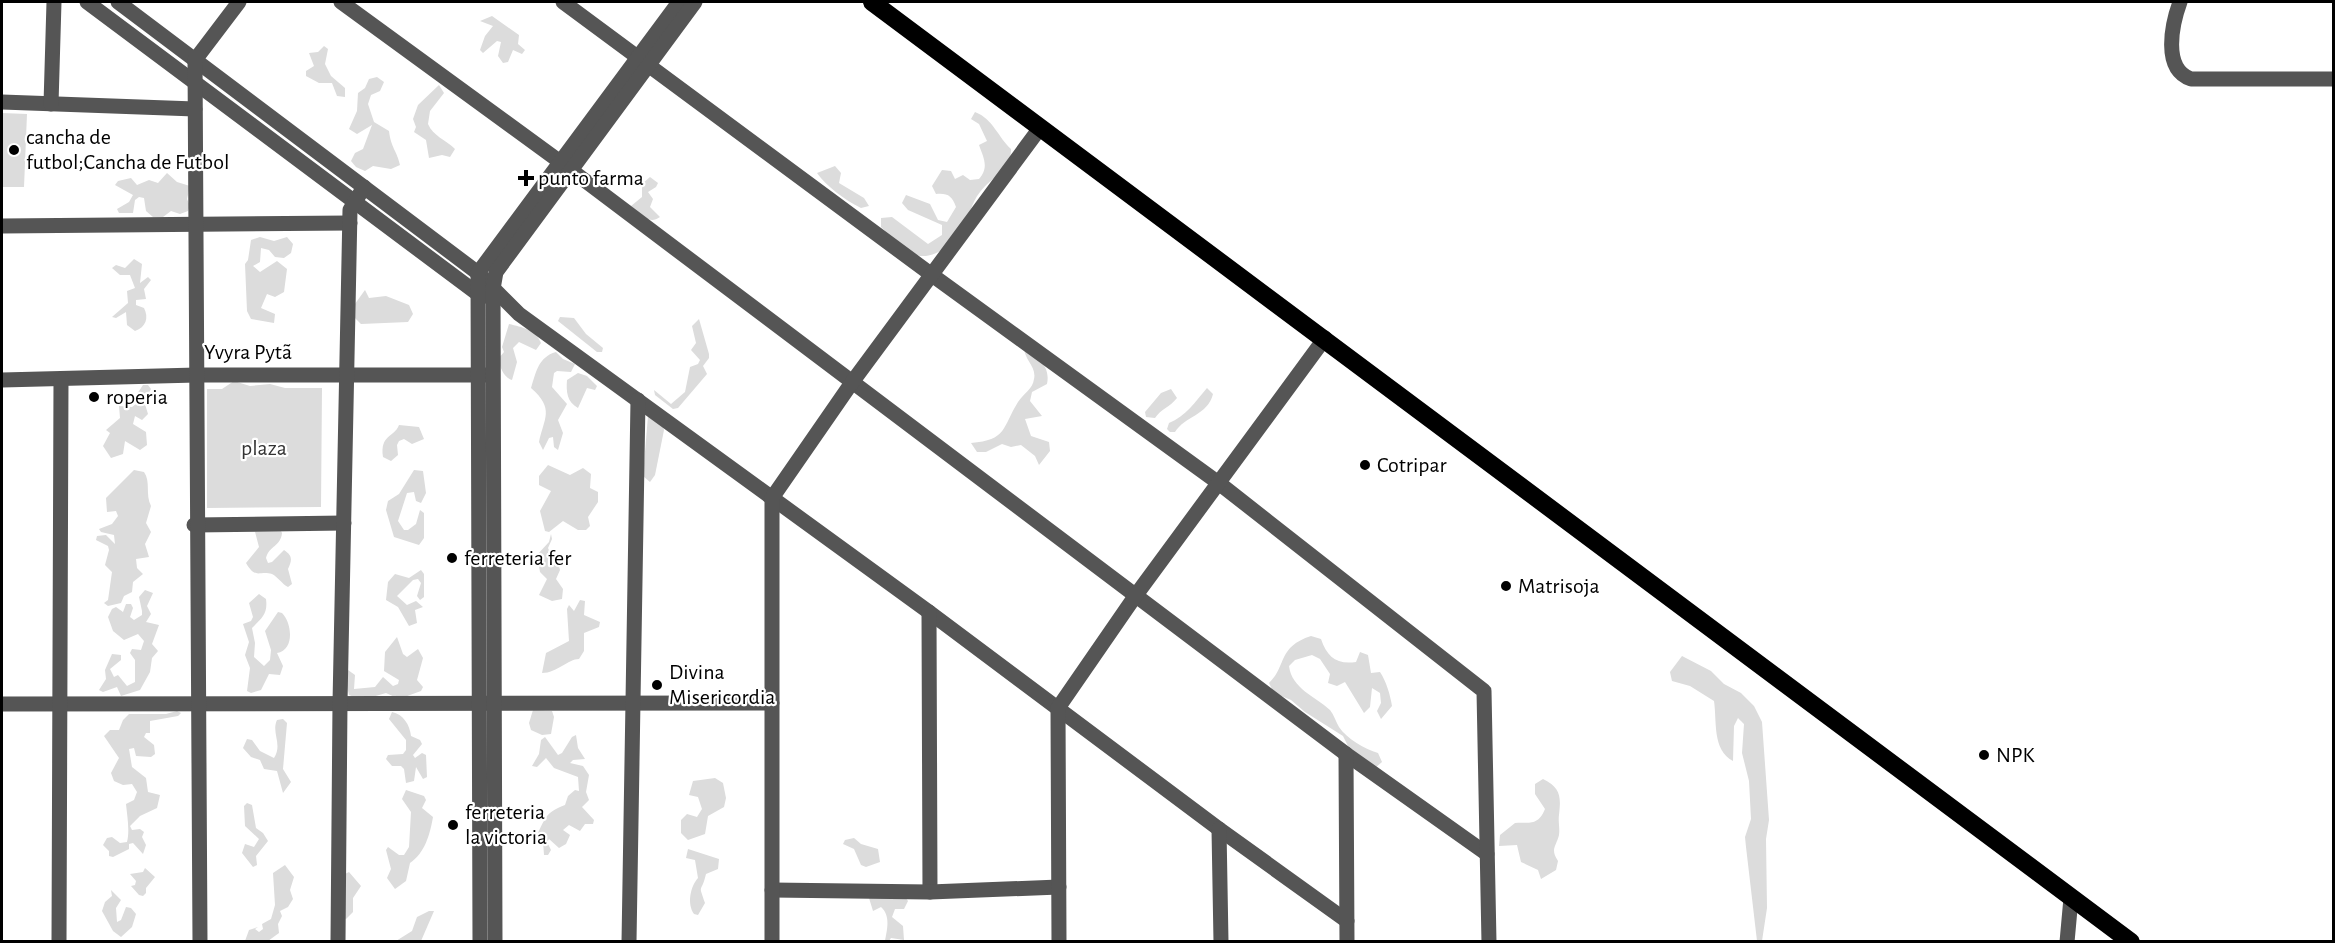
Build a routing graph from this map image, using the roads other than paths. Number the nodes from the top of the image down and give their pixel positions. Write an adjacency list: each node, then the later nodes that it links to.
1 (54, 2): 16 (street)
2 (87, 2): 14 (street)
3 (118, 2): 11 (street)
4 (239, 2): 11 (street)
5 (341, 2): 19 (street)
6 (563, 2): 12 (street)
7 (679, 2): 12 (street)
8 (695, 2): 12 (street)
9 (872, 2): 18 (highway)
10 (2180, 2): 13 (street)
11 (195, 60): 14 (street); 20 (street)
12 (643, 61): 19 (street); 26 (street)
13 (2334, 79)
14 (195, 82): 17 (street); 21 (street)
15 (2, 102): 16 (street)
16 (51, 104): 17 (street)
17 (195, 109): 23 (street)
18 (1040, 128): 26 (street); 31 (highway)
19 (564, 166): 25 (street); 27 (street); 37 (street)
20 (364, 187): 21 (street); 25 (street)
21 (355, 202): 22 (street); 28 (street)
22 (350, 223): 23 (street); 32 (street)
23 (196, 224): 24 (street); 33 (street)
24 (2, 226)
25 (478, 273): 27 (street); 28 (street)
26 (932, 275): 37 (street); 39 (street)
27 (493, 289): 29 (street); 30 (street)
28 (478, 294): 29 (street); 34 (street)
29 (494, 308): 30 (street); 34 (street)
30 (519, 314): 38 (street)
31 (1325, 338): 39 (street); 59 (highway)
32 (347, 374): 33 (street, Yvyra Pytã); 34 (street, Yvyra Pytã); 41 (street)
33 (196, 375): 35 (street, Yvyra Pytã); 42 (street)
34 (486, 375): 51 (street)
35 (61, 379): 36 (street, Yvyra Pytã); 49 (street)
36 (2, 380)
37 (853, 381): 40 (street); 43 (street)
38 (638, 400): 40 (street); 46 (street)
39 (1220, 484): 43 (street); 55 (street)
40 (772, 498): 44 (street); 47 (street)
41 (344, 524): 42 (street); 45 (street)
42 (196, 525): 50 (street)
43 (1136, 596): 52 (street); 53 (street)
44 (929, 612): 52 (street); 58 (street)
45 (340, 703): 50 (street); 51 (street); 64 (street)
46 (633, 703): 47 (street); 51 (street); 67 (street)
47 (772, 703): 57 (street)
48 (2, 704): 49 (street)
49 (58, 704): 50 (street); 62 (street)
50 (198, 704): 63 (street)
51 (489, 704): 65 (street); 66 (street)
52 (1058, 708): 54 (street); 56 (street)
53 (1346, 754): 55 (street); 60 (street)
54 (1219, 829): 60 (street); 70 (street)
55 (1487, 854): 72 (street)
56 (1059, 887): 58 (street); 69 (street)
57 (772, 890): 58 (street); 68 (street)
58 (930, 892)
59 (2071, 898): 61 (street); 73 (highway)
60 (1347, 921): 71 (street)
61 (2070, 940)
62 (59, 942)
63 (200, 942)
64 (338, 942)
65 (480, 942)
66 (495, 942)
67 (629, 942)
68 (772, 942)
69 (1059, 942)
70 (1221, 942)
71 (1347, 942)
72 (1489, 942)
73 (2131, 942)

